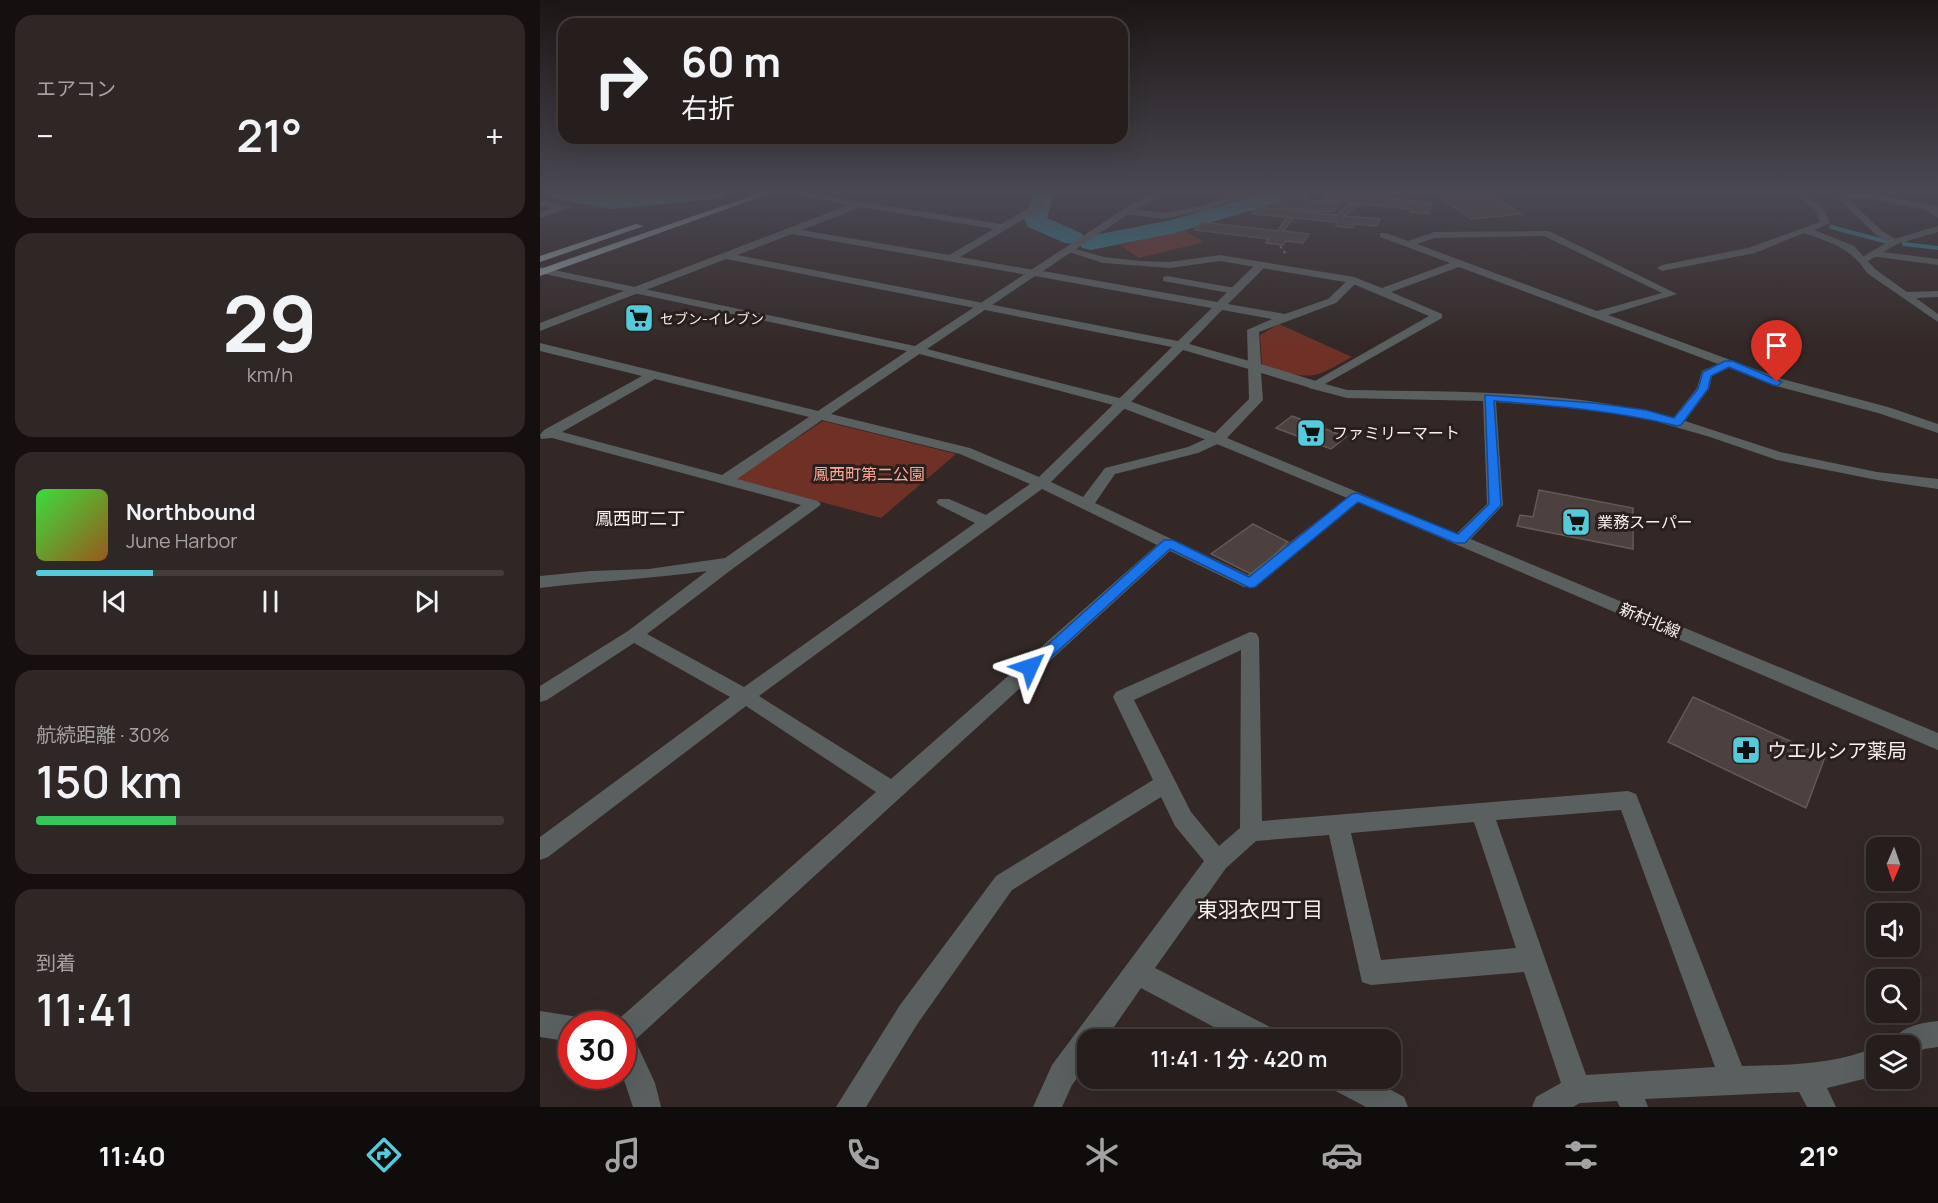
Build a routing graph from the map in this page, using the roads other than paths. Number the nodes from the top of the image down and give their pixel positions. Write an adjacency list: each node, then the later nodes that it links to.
1 (597, 245): 19 (highway)
2 (611, 245): 19 (highway)
3 (755, 245): 13 (street)
4 (875, 245): 15 (street)
5 (973, 245): 15 (street)
6 (1076, 245): 12 (street)
7 (1410, 245): 17 (street)
8 (1570, 245): 31 (street)
9 (1767, 245): 20 (street)
10 (1845, 245): 14 (street)
11 (1890, 245): 14 (street)
12 (1068, 250): 18 (street); 21 (street)
13 (726, 256): 24 (street); 29 (street)
14 (1870, 257): 16 (street); 28 (street)
15 (951, 258): 21 (street)
16 (1938, 262)
17 (1461, 263): 26 (street); 31 (street)
18 (1261, 265): 23 (street); 25 (street)
19 (541, 268): 24 (street, 新村北線)
20 (1662, 268)
21 (1034, 273): 29 (street); 30 (street)
22 (1167, 279): 25 (street)
23 (1354, 280): 26 (street); 32 (street)
24 (638, 290): 34 (street); 37 (street, 新村北線)
25 (1235, 291): 30 (street)
26 (1383, 291): 41 (street)
27 (1938, 294): 28 (street)
28 (1903, 295): 33 (street)
29 (982, 306): 35 (street); 37 (street)
30 (1220, 306): 32 (street); 35 (street)
31 (1596, 315): 38 (street)
32 (1286, 318): 39 (street)
33 (1938, 319)
34 (540, 327)
35 (1180, 345): 39 (street); 43 (street)
36 (540, 347): 40 (street)
37 (917, 350): 43 (street, 新村北線); 44 (street)
38 (1729, 364): 45 (street); 46 (street)
39 (1256, 367): 41 (street); 48 (street)
40 (654, 374): 44 (street); 47 (street)
41 (1314, 385): 42 (street)
42 (1489, 397): 45 (street); 56 (street)
43 (1122, 403): 48 (street, 新村北線); 50 (street)
44 (819, 415): 49 (street); 50 (street)
45 (1677, 422): 51 (street)
46 (1938, 429)
47 (544, 437): 49 (street)
48 (1217, 439): 52 (street, 新村北線); 54 (street)
49 (725, 480): 58 (street)
50 (1041, 483): 54 (street); 55 (street)
51 (1938, 484)
52 (1360, 498): 56 (street, 新村北線); 57 (street)
53 (944, 502): 55 (street)
54 (1085, 505): 57 (street)
55 (987, 522): 62 (street)
56 (1460, 540): 63 (street, 新村北線)
57 (1169, 543): 65 (street)
58 (729, 563): 59 (street); 60 (street)
59 (540, 582)
60 (634, 635): 61 (street); 62 (street)
61 (540, 695)
62 (745, 696): 65 (street); 69 (street)
63 (1938, 742)
64 (1167, 783): 68 (street); 70 (street); 89 (street)
65 (892, 791): 73 (street)
66 (1482, 813): 67 (street); 71 (street); 84 (street)
67 (1338, 824): 68 (street); 71 (street)
68 (1251, 832): 70 (street)
69 (540, 850)
70 (1218, 861): 72 (street)
71 (1532, 959): 86 (street)
72 (1137, 972): 76 (street); 77 (street)
73 (636, 1020)
74 (540, 1024): 75 (street)
75 (558, 1027)
76 (1096, 1029)
77 (1245, 1029)
78 (1938, 1034): 79 (street)
79 (1920, 1036)
80 (1077, 1055): 90 (street)
81 (1866, 1066): 83 (street)
82 (636, 1072): 88 (street)
83 (1806, 1078): 84 (street); 93 (street)
84 (1734, 1080): 87 (street)
85 (1360, 1089): 91 (street)
86 (1577, 1089): 87 (street); 92 (street)
87 (1629, 1097)
88 (648, 1107)
89 (850, 1107)
90 (1047, 1107)
91 (1394, 1107)
92 (1546, 1107)
93 (1822, 1107)

